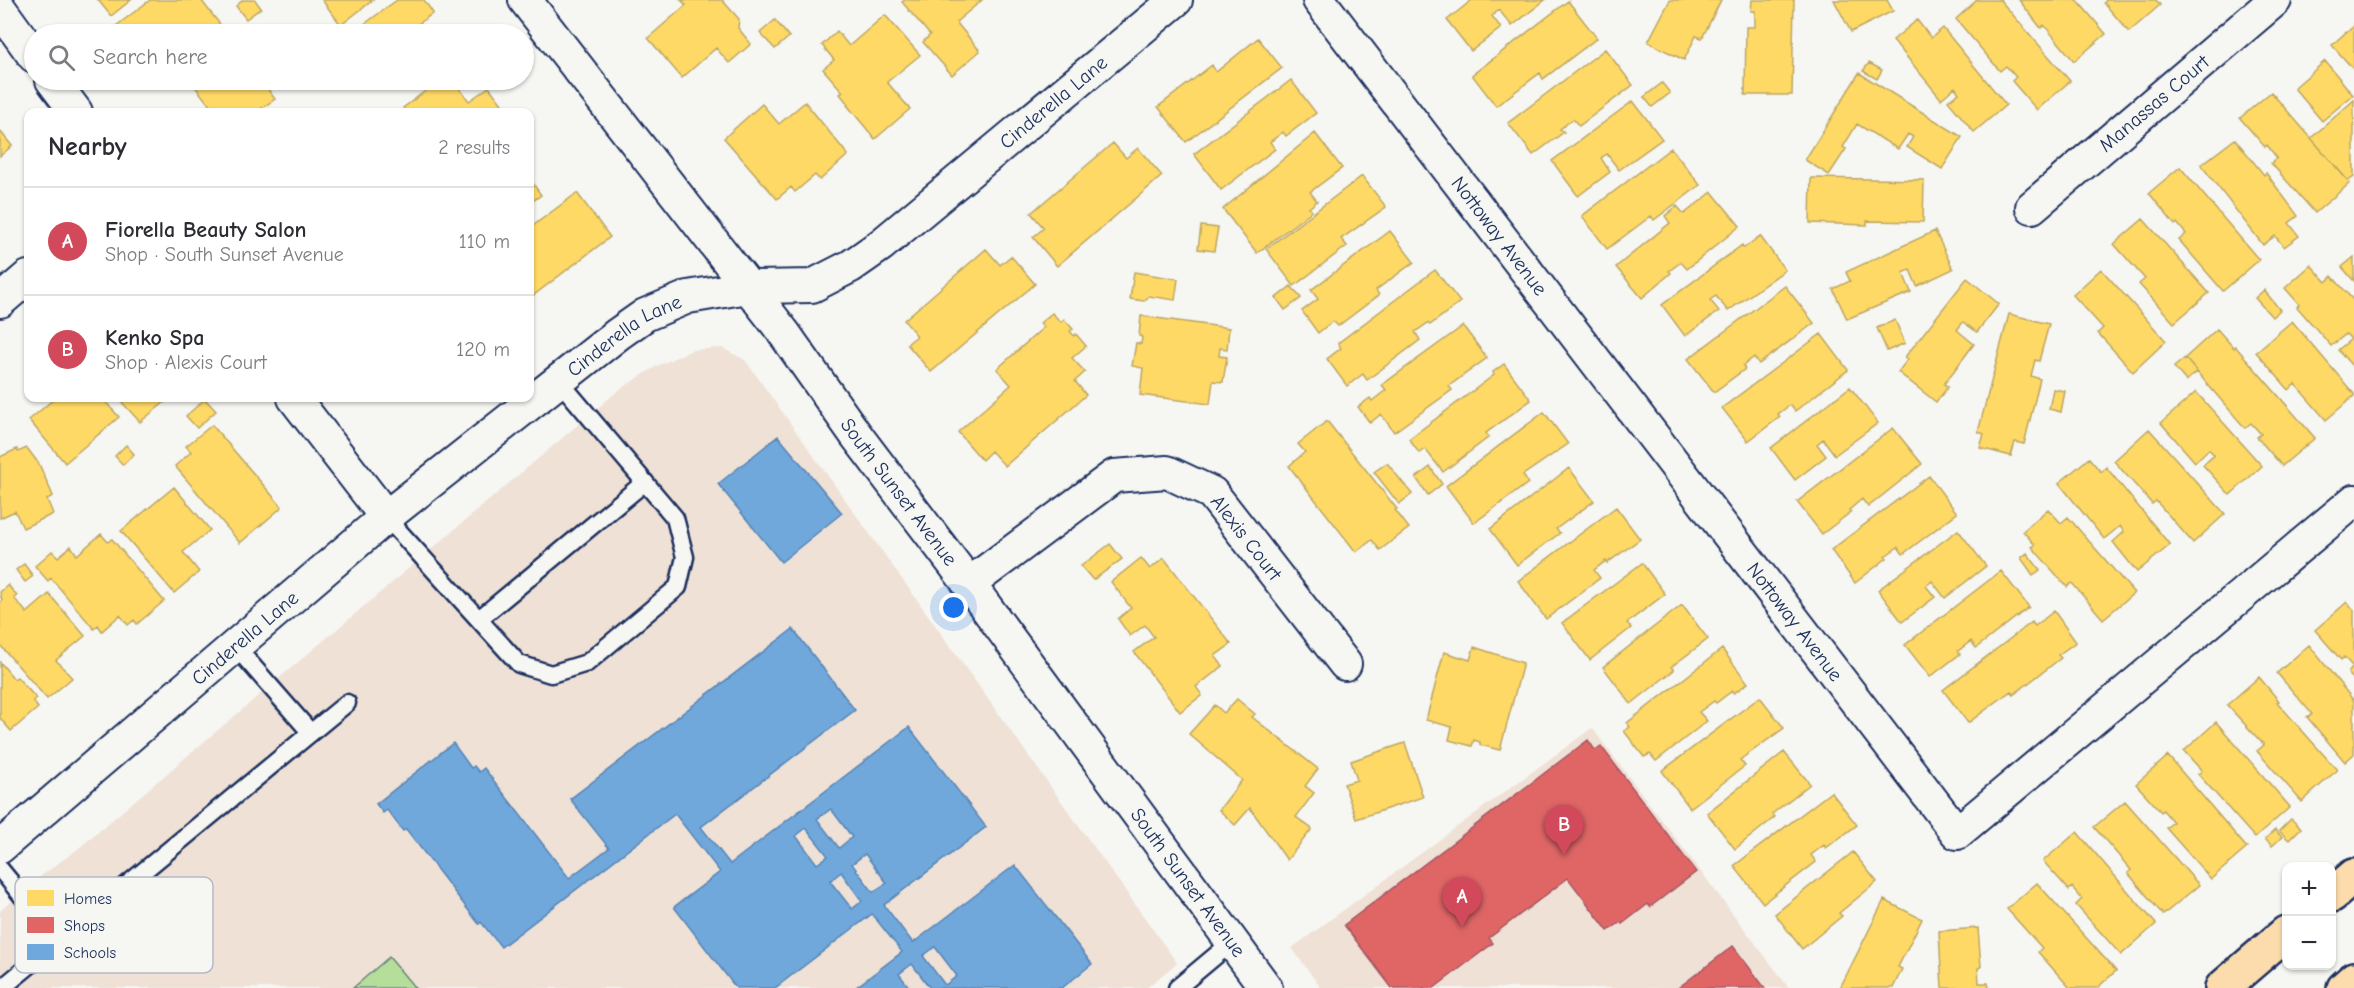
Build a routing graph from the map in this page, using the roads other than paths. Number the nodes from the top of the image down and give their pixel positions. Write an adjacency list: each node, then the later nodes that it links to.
1 (525, 0): 11 (street, South Sunset Avenue)
2 (1176, 0): 11 (street, Cinderella Lane)
3 (1319, 0): 16 (street, Nottoway Avenue)
4 (2275, 0): 9 (street, Manassas Court)
5 (0, 9): 6 (street)
6 (24, 42)
7 (60, 90): 8 (street)
8 (73, 108)
9 (2032, 207)
10 (24, 280): 12 (street)
11 (748, 287): 13 (street, Cinderella Lane); 18 (street, South Sunset Avenue)
12 (0, 301)
13 (560, 382): 15 (lane); 17 (street, Cinderella Lane)
14 (297, 402): 17 (street)
15 (645, 482): 19 (lane); 19 (lane)
16 (2354, 501)
17 (386, 517): 19 (lane); 20 (street, Cinderella Lane)
18 (969, 584): 21 (street, Alexis Court); 31 (street, South Sunset Avenue)
19 (478, 619)
20 (235, 646): 23 (lane); 24 (street, Cinderella Lane)
21 (1345, 664)
22 (347, 703): 23 (lane)
23 (311, 733): 27 (lane)
24 (0, 847)
25 (0, 869): 28 (lane)
26 (2354, 876): 29 (main road)
27 (137, 877)
28 (15, 887)
29 (2336, 891)
30 (2282, 936): 37 (main road)
31 (1232, 942): 35 (lane); 36 (street, South Sunset Avenue)
32 (20, 973): 34 (lane)
33 (2354, 980): 38 (main road)
34 (2, 988)
35 (1177, 988)
36 (1266, 988)
37 (2222, 988)
38 (2344, 988)

